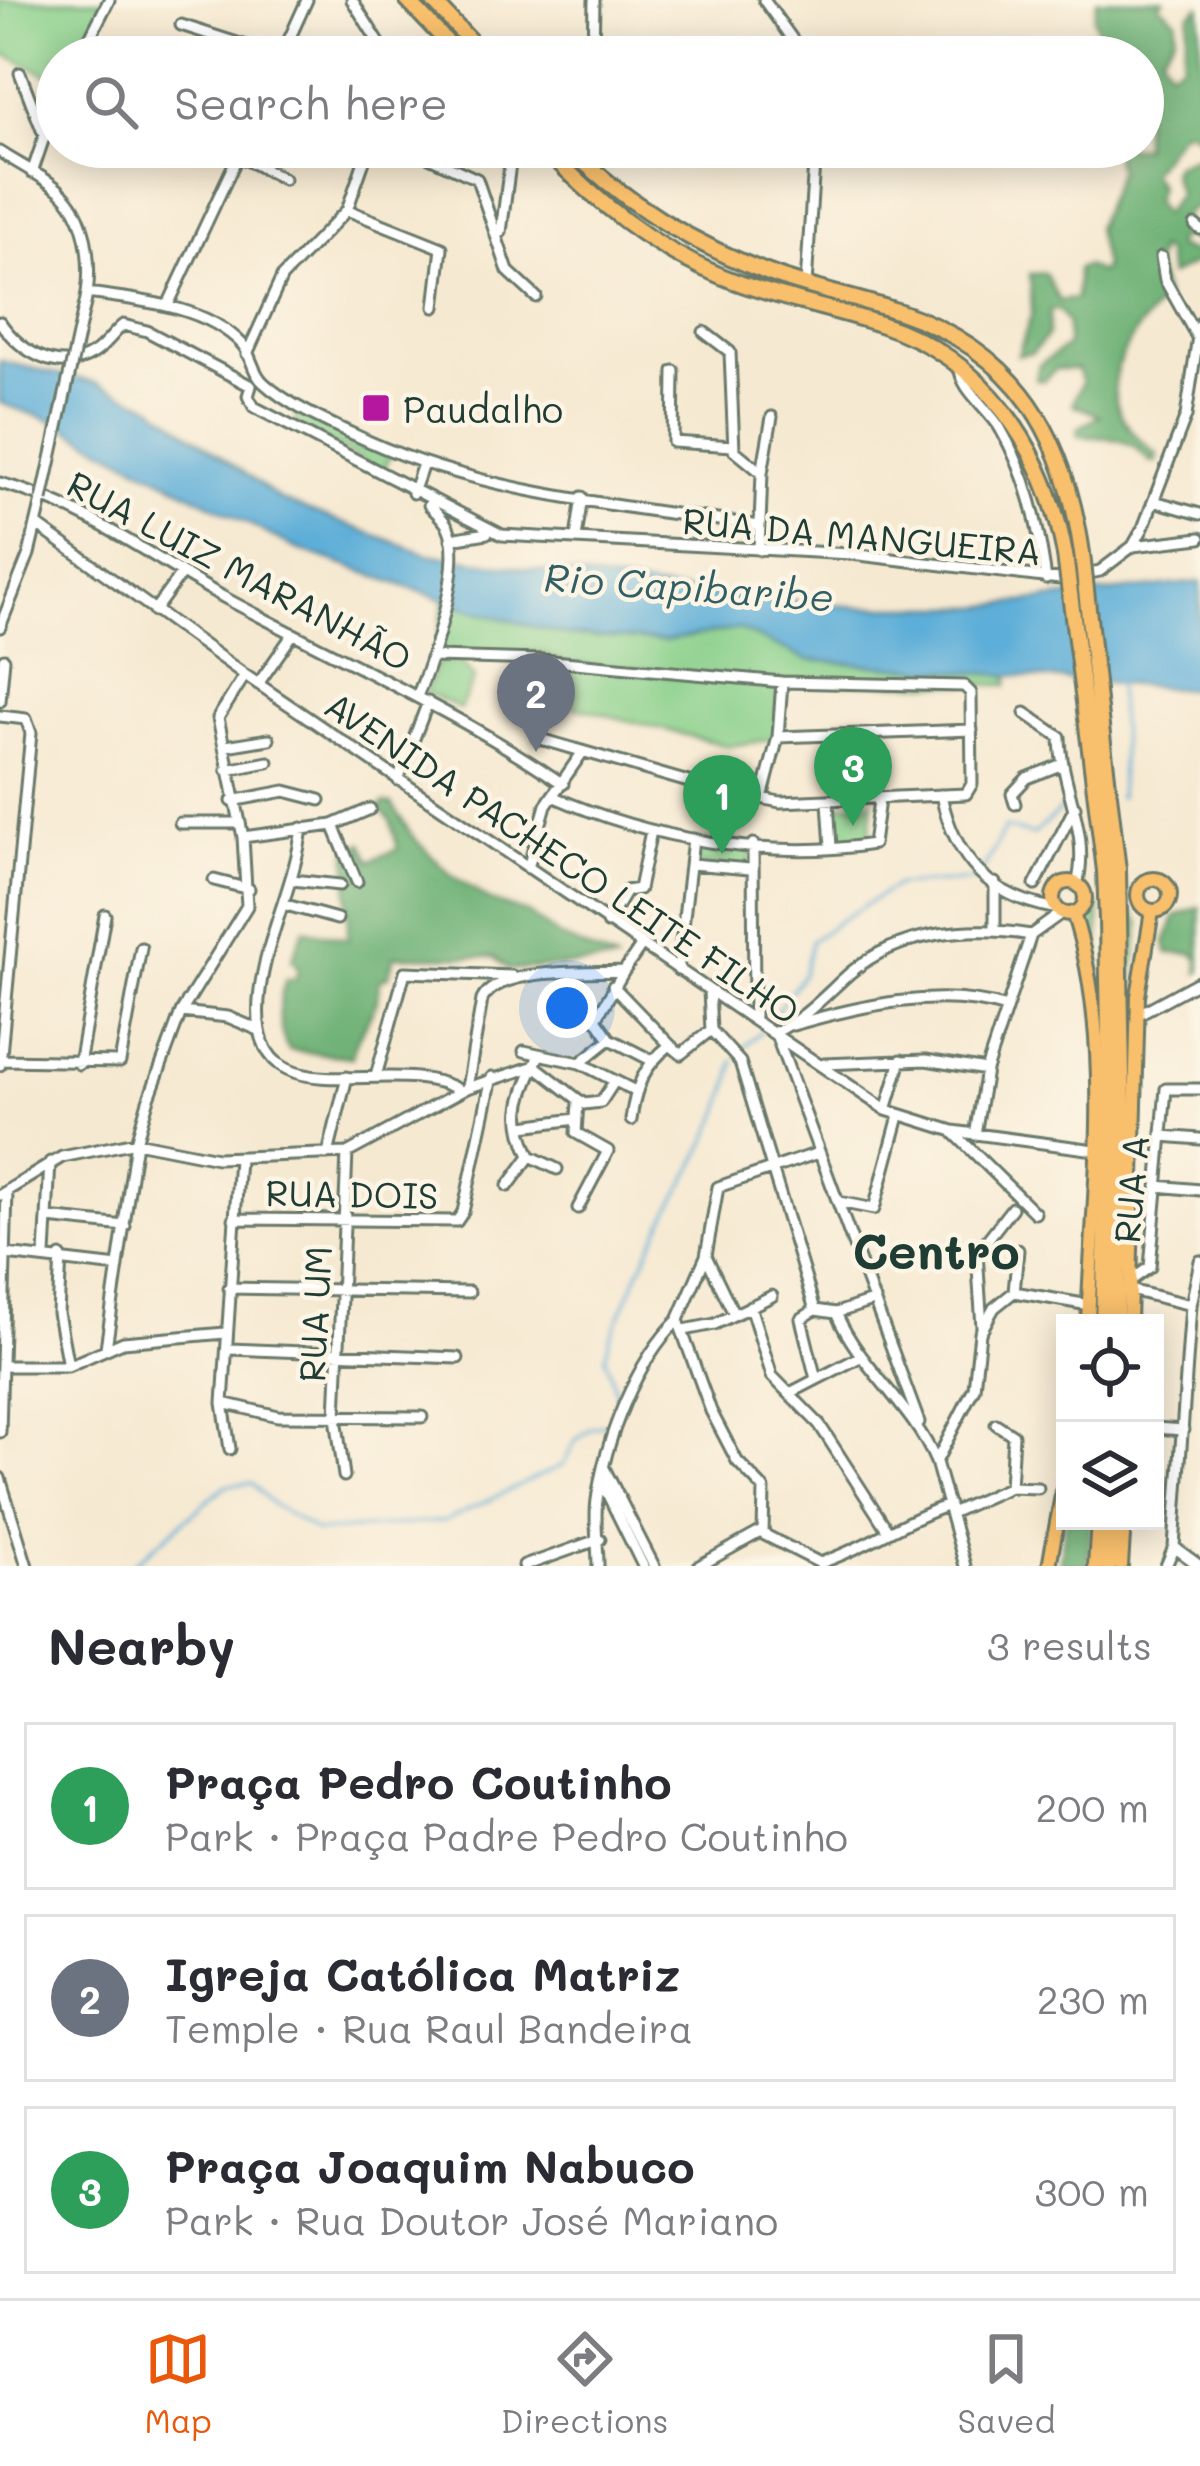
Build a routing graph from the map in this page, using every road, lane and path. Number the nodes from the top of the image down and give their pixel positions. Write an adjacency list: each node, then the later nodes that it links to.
1 (109, 0): 9 (street)
2 (307, 0): 11 (street)
3 (352, 0): 12 (street)
4 (407, 0): 13 (highway)
5 (431, 0): 14 (highway)
6 (594, 0): 15 (street)
7 (764, 0): 16 (street)
8 (181, 25): 10 (street)
9 (91, 36)
10 (215, 36)
11 (291, 36)
12 (375, 36)
13 (441, 36)
14 (465, 36)
15 (593, 36)
16 (790, 36)
17 (20, 74): 18 (street)
18 (36, 115)
19 (0, 152): 29 (street)
20 (36, 156): 29 (street)
21 (233, 168): 37 (street)
22 (267, 168): 30 (street)
23 (362, 168): 31 (street)
24 (455, 168): 32 (street)
25 (509, 168): 32 (street)
26 (566, 168): 44 (highway)
27 (591, 168): 34 (highway)
28 (814, 168): 34 (street)
29 (32, 173): 35 (street)
30 (284, 179)
31 (347, 210): 38 (street); 43 (street)
32 (500, 237): 36 (street)
33 (1161, 257): 42 (street)
34 (806, 285): 80 (highway, bridge)
35 (88, 293): 37 (street); 60 (street, bridge)
36 (536, 297)
37 (168, 305): 43 (street)
38 (435, 307)
39 (0, 322): 46 (street)
40 (1200, 322): 42 (street)
41 (704, 332): 51 (street)
42 (1197, 337): 58 (street)
43 (248, 354): 46 (street)
44 (961, 366): 69 (street); 80 (highway, bridge)
45 (674, 371): 51 (street)
46 (257, 384): 47 (street); 49 (street)
47 (290, 399): 49 (street); 50 (street)
48 (772, 417): 54 (street)
49 (292, 427): 52 (street)
50 (364, 439): 52 (street); 53 (street)
51 (733, 446): 54 (street)
52 (352, 461): 56 (street)
53 (423, 464): 56 (street); 57 (street)
54 (762, 473): 61 (street)
55 (0, 483): 68 (street, RUA LUIZ MARANHÃO)
56 (417, 494): 62 (street); 65 (street)
57 (582, 496): 61 (street); 63 (street)
58 (1154, 501): 59 (street); 66 (street)
59 (1200, 514)
60 (37, 525): 70 (street, AVENIDA PACHECO LEITE FILHO); 71 (street)
61 (759, 526): 67 (street)
62 (493, 533): 63 (street, RUA DA MANGUEIRA); 65 (street)
63 (576, 538): 67 (street, RUA DA MANGUEIRA)
64 (1200, 538): 66 (street)
65 (451, 543): 73 (street)
66 (1133, 546): 69 (street, RUA DA MANGUEIRA)
67 (759, 550): 69 (street, RUA DA MANGUEIRA)
68 (181, 574): 70 (street); 72 (street, RUA LUIZ MARANHÃO)
69 (1046, 579)
70 (154, 611): 75 (street, AVENIDA PACHECO LEITE FILHO)
71 (0, 628)
72 (293, 634): 77 (street); 78 (street, RUA LUIZ MARANHÃO)
73 (435, 657): 76 (street); 78 (street)
74 (4, 659): 79 (street)
75 (245, 675): 77 (street, AVENIDA PACHECO LEITE FILHO); 87 (street)
76 (782, 682): 83 (street); 84 (street)
77 (258, 684): 92 (street, AVENIDA PACHECO LEITE FILHO)
78 (422, 699): 92 (street); 93 (street, RUA LUIZ MARANHÃO)
79 (0, 700)
80 (1091, 702): 132 (highway, bridge)
81 (1024, 713): 90 (street)
82 (0, 716): 126 (street)
83 (972, 730): 84 (street); 94 (street)
84 (778, 737): 96 (street)
85 (269, 739): 87 (street)
86 (537, 739): 88 (street)
87 (226, 746): 91 (street)
88 (582, 753): 93 (street); 96 (street)
89 (268, 762): 91 (street)
90 (1060, 765): 101 (street); 102 (street)
91 (227, 770): 99 (street)
92 (398, 780): 114 (street, AVENIDA PACHECO LEITE FILHO)
93 (563, 784): 95 (street)
94 (941, 795): 98 (street); 116 (street)
95 (552, 796): 108 (street); 114 (street)
96 (762, 798): 100 (street)
97 (320, 800): 99 (street)
98 (879, 800): 100 (street); 112 (street)
99 (232, 801): 105 (street)
100 (828, 802): 112 (street)
101 (1015, 804)
102 (1075, 807): 121 (street); 123 (street)
103 (370, 809): 106 (street)
104 (180, 823): 105 (street)
105 (239, 824): 109 (street)
106 (333, 825): 107 (street); 119 (street)
107 (302, 828): 109 (street); 118 (street)
108 (651, 831): 110 (street); 133 (street)
109 (243, 837): 122 (street)
110 (693, 839): 111 (street); 113 (street)
111 (753, 844): 112 (street); 115 (street)
112 (831, 847)
113 (691, 864): 115 (street); 139 (street)
114 (528, 868): 133 (street, AVENIDA PACHECO LEITE FILHO)
115 (750, 869): 150 (street)
116 (985, 877): 129 (street); 134 (street)
117 (214, 880): 122 (street)
118 (292, 880): 120 (street); 127 (street)
119 (357, 882)
120 (340, 885)
121 (1035, 885)
122 (249, 889): 147 (street)
123 (1081, 891): 124 (main road); 129 (main road); 129 (main road)
124 (1138, 896): 128 (main road); 128 (main road)
125 (0, 897): 126 (street)
126 (15, 899): 145 (street)
127 (286, 905): 131 (street); 152 (street)
128 (1152, 911): 149 (main road)
129 (1065, 912): 135 (street); 183 (main road)
130 (105, 915): 162 (street)
131 (337, 919)
132 (1113, 920): 225 (highway); 226 (highway)
133 (607, 922): 136 (street, AVENIDA PACHECO LEITE FILHO)
134 (994, 929): 135 (street); 144 (street)
135 (1031, 935): 146 (street)
136 (641, 946): 138 (street); 139 (street, AVENIDA PACHECO LEITE FILHO)
137 (141, 949): 162 (street)
138 (624, 970): 140 (street); 142 (street)
139 (678, 970): 143 (street, AVENIDA PACHECO LEITE FILHO)
140 (518, 976): 166 (street); 170 (street)
141 (1200, 981): 149 (street)
142 (614, 986): 154 (street); 155 (street)
143 (710, 991): 150 (street, AVENIDA PACHECO LEITE FILHO); 153 (street)
144 (829, 992): 148 (street); 151 (street)
145 (2, 1001): 160 (street)
146 (1006, 1008): 148 (street); 164 (street)
147 (181, 1012): 152 (street); 182 (street)
148 (839, 1012): 151 (street)
149 (1138, 1015): 211 (main road)
150 (766, 1025): 151 (street); 163 (street, AVENIDA PACHECO LEITE FILHO); 184 (street)
151 (788, 1027)
152 (259, 1030): 165 (street)
153 (711, 1030): 155 (street); 191 (street)
154 (610, 1039): 157 (street); 161 (street)
155 (670, 1046): 157 (street)
156 (524, 1051): 159 (street)
157 (651, 1060): 171 (street)
158 (901, 1060): 163 (street); 164 (street); 173 (street)
159 (536, 1061): 161 (street); 167 (street); 172 (street); 177 (street)
160 (0, 1063): 162 (street)
161 (580, 1063): 168 (street)
162 (79, 1064)
163 (821, 1064): 173 (street, AVENIDA PACHECO LEITE FILHO)
164 (986, 1070): 179 (street)
165 (347, 1076): 166 (street); 185 (street)
166 (376, 1076): 170 (street)
167 (492, 1077): 170 (street); 202 (street, RUA DOIS)
168 (614, 1082): 171 (street); 172 (street)
169 (1200, 1089): 180 (street, RUA A)
170 (464, 1090): 186 (street)
171 (634, 1091): 176 (street)
172 (578, 1102): 175 (street)
173 (886, 1110): 174 (street, AVENIDA PACHECO LEITE FILHO)
174 (899, 1116): 178 (street, AVENIDA PACHECO LEITE FILHO); 196 (street)
175 (577, 1119): 177 (street); 197 (street)
176 (631, 1120)
177 (523, 1126): 187 (street)
178 (953, 1131): 179 (street, AVENIDA PACHECO LEITE FILHO); 199 (street)
179 (975, 1135): 183 (street, AVENIDA PACHECO LEITE FILHO)
180 (1162, 1136): 181 (street); 193 (street, RUA A)
181 (1200, 1139)
182 (136, 1142): 188 (street); 189 (street); 203 (street)
183 (1095, 1150): 218 (main road)
184 (818, 1153): 191 (street); 196 (street)
185 (328, 1154): 186 (street); 188 (street)
186 (347, 1154): 202 (street, RUA UM)
187 (530, 1156): 190 (street); 192 (street)
188 (239, 1158): 201 (street)
189 (50, 1162): 195 (street); 200 (street)
190 (557, 1169)
191 (771, 1170): 207 (street); 221 (street)
192 (508, 1186)
193 (1157, 1186): 194 (street); 211 (street, RUA A)
194 (1200, 1190)
195 (2, 1193): 205 (street)
196 (838, 1202): 217 (street)
197 (578, 1208)
198 (1012, 1208): 229 (street)
199 (1035, 1214)
200 (48, 1218): 203 (street); 206 (street)
201 (234, 1219): 202 (street, RUA DOIS); 212 (street)
202 (345, 1221): 213 (street, RUA UM)
203 (124, 1226): 210 (street)
204 (1018, 1250): 215 (street)
205 (6, 1254): 206 (street); 237 (street)
206 (45, 1255): 208 (street)
207 (706, 1256): 223 (street); 228 (street)
208 (61, 1257): 210 (street); 238 (street)
209 (1198, 1262): 219 (street)
210 (118, 1267): 231 (street)
211 (1130, 1286): 219 (street); 227 (main road)
212 (229, 1288): 213 (street); 230 (street)
213 (342, 1290): 214 (street); 233 (street, RUA UM)
214 (470, 1292)
215 (1014, 1292): 218 (street); 229 (street)
216 (772, 1296): 220 (street)
217 (875, 1300): 222 (street); 245 (street)
218 (1089, 1305): 224 (main road)
219 (1192, 1305): 236 (street)
220 (750, 1306): 223 (street); 241 (street)
221 (815, 1310): 222 (street); 240 (street)
222 (836, 1312): 234 (street)
223 (734, 1314): 228 (street)
224 (1088, 1314)
225 (1102, 1314)
226 (1116, 1314)
227 (1129, 1314)
228 (681, 1325): 252 (street); 263 (street)
229 (982, 1328): 251 (street)
230 (225, 1333): 231 (street); 232 (street)
231 (106, 1348): 238 (street)
232 (229, 1349): 233 (street); 242 (street)
233 (339, 1355): 235 (street); 243 (street, RUA UM)
234 (860, 1357): 240 (street); 245 (street)
235 (458, 1358)
236 (1189, 1360): 239 (street); 248 (street)
237 (2, 1366): 238 (street); 249 (street)
238 (68, 1366)
239 (1200, 1370)
240 (816, 1378): 241 (street)
241 (792, 1392): 264 (street)
242 (223, 1403): 243 (street); 250 (street)
243 (336, 1417): 244 (street); 253 (street, RUA UM)
244 (422, 1417)
245 (919, 1421): 251 (street)
246 (996, 1424): 256 (street)
247 (1164, 1429): 248 (street)
248 (1183, 1430): 266 (street)
249 (0, 1432)
250 (230, 1449)
251 (936, 1462): 258 (street)
252 (604, 1468): 255 (street); 272 (street)
253 (344, 1476)
254 (0, 1478): 268 (street)
255 (601, 1481): 265 (street); 271 (street)
256 (1010, 1487): 257 (street); 258 (street)
257 (1038, 1488)
258 (950, 1509): 264 (street); 274 (street)
259 (1056, 1528): 275 (main road)
260 (1098, 1530): 276 (highway)
261 (1111, 1530): 277 (highway)
262 (1123, 1530): 278 (main road)
263 (762, 1531): 267 (street); 273 (street)
264 (888, 1531): 267 (street)
265 (600, 1539): 269 (street); 270 (street)
266 (1174, 1547): 279 (street); 280 (street)
267 (852, 1561)
268 (27, 1566)
269 (524, 1566)
270 (598, 1566)
271 (643, 1566)
272 (654, 1566)
273 (699, 1566)
274 (965, 1566)
275 (1049, 1566)
276 (1096, 1566)
277 (1109, 1566)
278 (1121, 1566)
279 (1166, 1566)
280 (1200, 1566)

